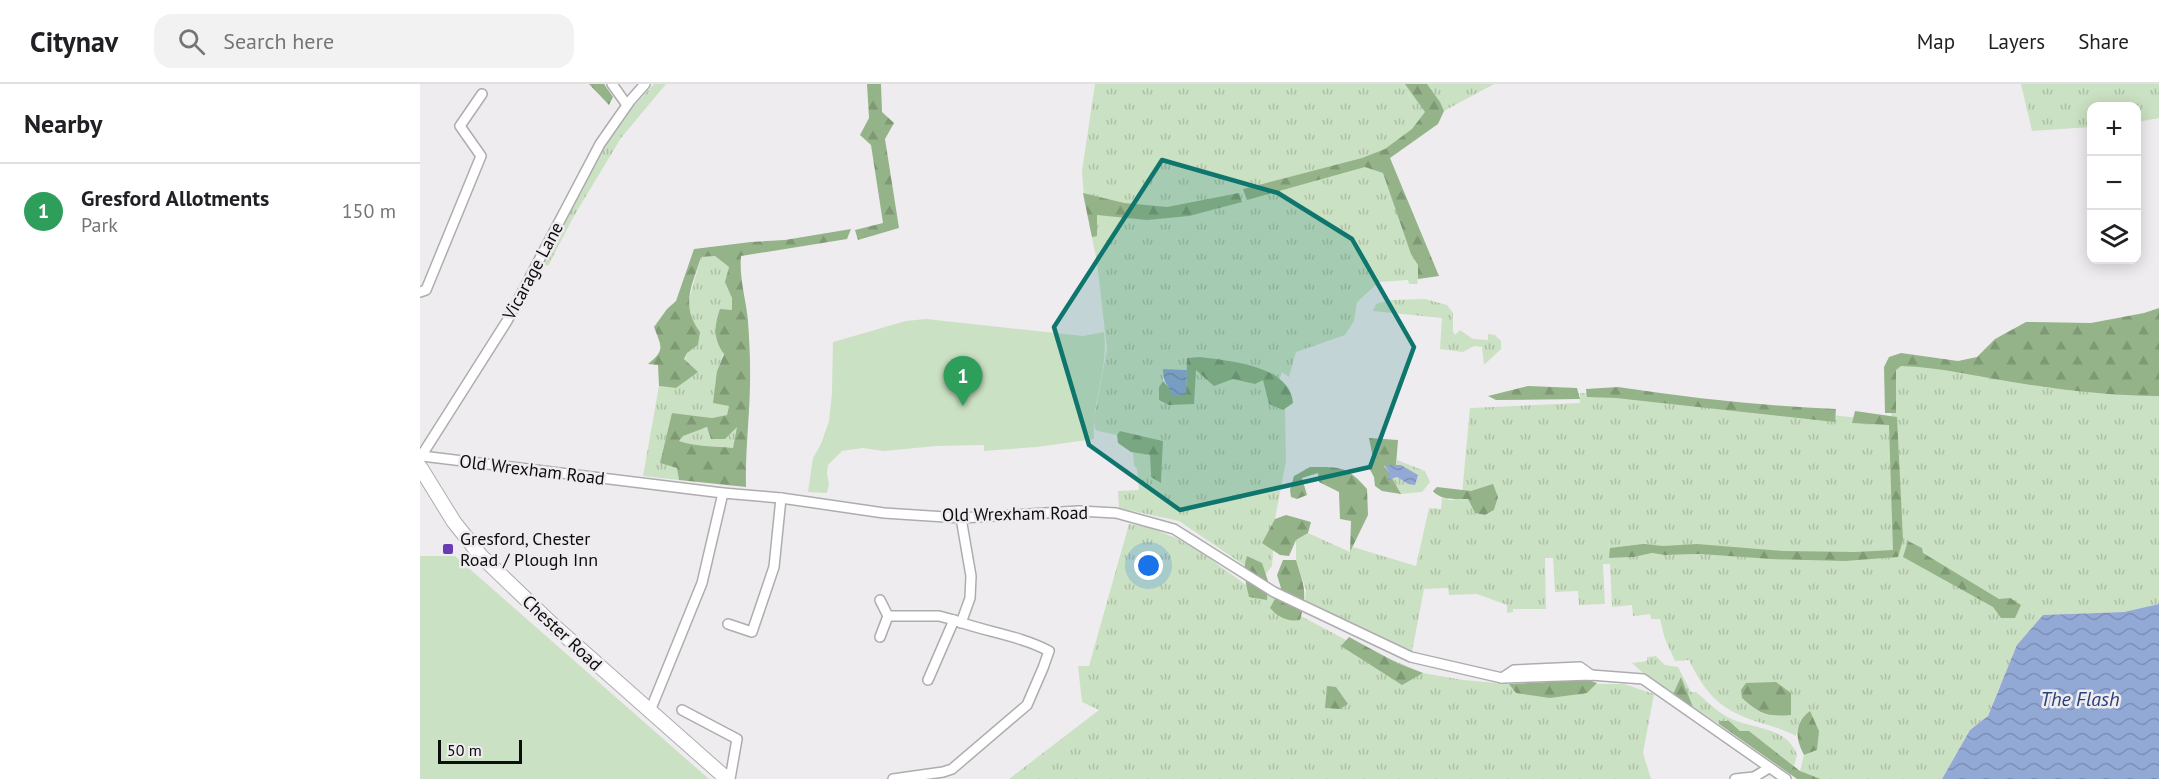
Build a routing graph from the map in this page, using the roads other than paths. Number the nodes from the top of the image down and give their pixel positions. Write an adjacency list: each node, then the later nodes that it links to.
1 (612, 84): 4 (street)
2 (645, 84): 4 (street, Vicarage Lane)
3 (482, 94): 5 (street)
4 (627, 105): 6 (street, Vicarage Lane)
5 (420, 292)
6 (421, 460): 7 (street, Old Wrexham Road); 17 (main road, Chester Road)
7 (723, 493): 8 (street, Old Wrexham Road); 17 (street)
8 (781, 498): 9 (street, Old Wrexham Road); 13 (street)
9 (962, 518): 12 (street); 18 (street, Old Wrexham Road)
10 (880, 600): 11 (street)
11 (888, 616): 12 (street); 14 (street)
12 (958, 621): 15 (street); 20 (street)
13 (728, 624)
14 (880, 637)
15 (928, 680)
16 (682, 710): 19 (street)
17 (650, 711): 19 (main road, Chester Road)
18 (1770, 768): 21 (street); 22 (street, Old Wrexham Road)
19 (729, 779)
20 (893, 779)
21 (1735, 779)
22 (1786, 779)

